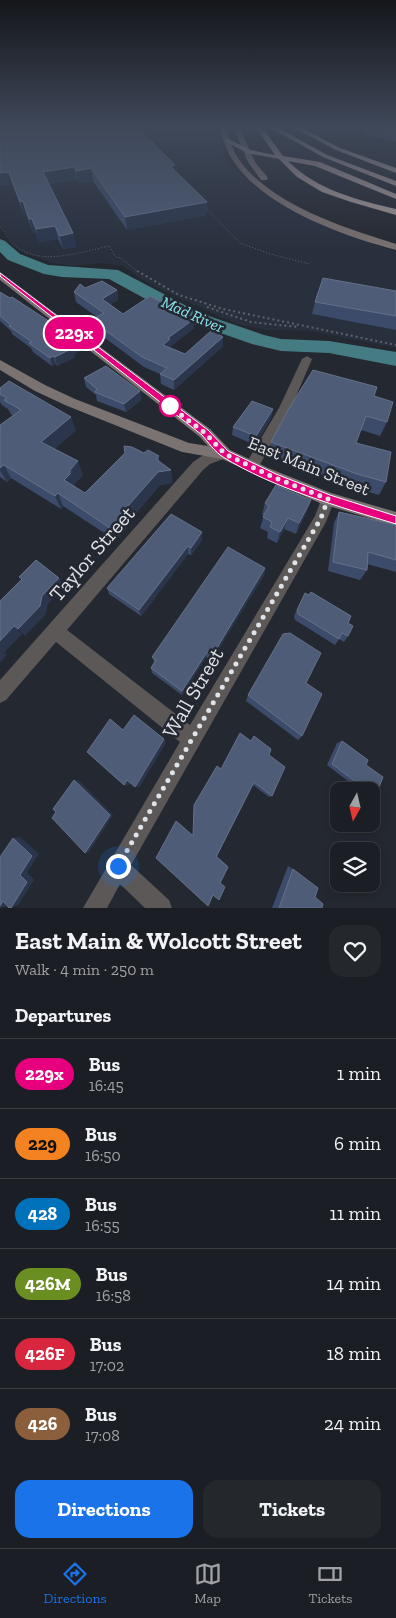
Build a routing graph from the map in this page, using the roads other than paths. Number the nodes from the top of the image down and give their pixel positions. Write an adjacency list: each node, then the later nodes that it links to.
1 (244, 168): 9 (main road)
2 (256, 168): 9 (main road)
3 (293, 168): 8 (highway)
4 (328, 168): 7 (highway)
5 (356, 168): 6 (highway)
6 (396, 184)
7 (396, 197)
8 (396, 212)
9 (330, 220): 10 (main road); 11 (main road)
10 (396, 240)
11 (396, 247)
12 (0, 275): 15 (main road, East Main Street)
13 (307, 359): 16 (street)
14 (0, 364): 15 (main road)
15 (225, 454): 16 (main road, East Main Street); 19 (street, Taylor Street)
16 (252, 466): 17 (main road, East Main Street)
17 (328, 499): 18 (main road, East Main Street); 21 (street, Wall Street)
18 (396, 519)
19 (55, 630): 20 (street, Taylor Street); 21 (street)
20 (0, 694)
21 (192, 739): 22 (street, Wall Street)
22 (118, 866): 23 (street, Wall Street); 24 (street)
23 (94, 908)
24 (161, 908)

